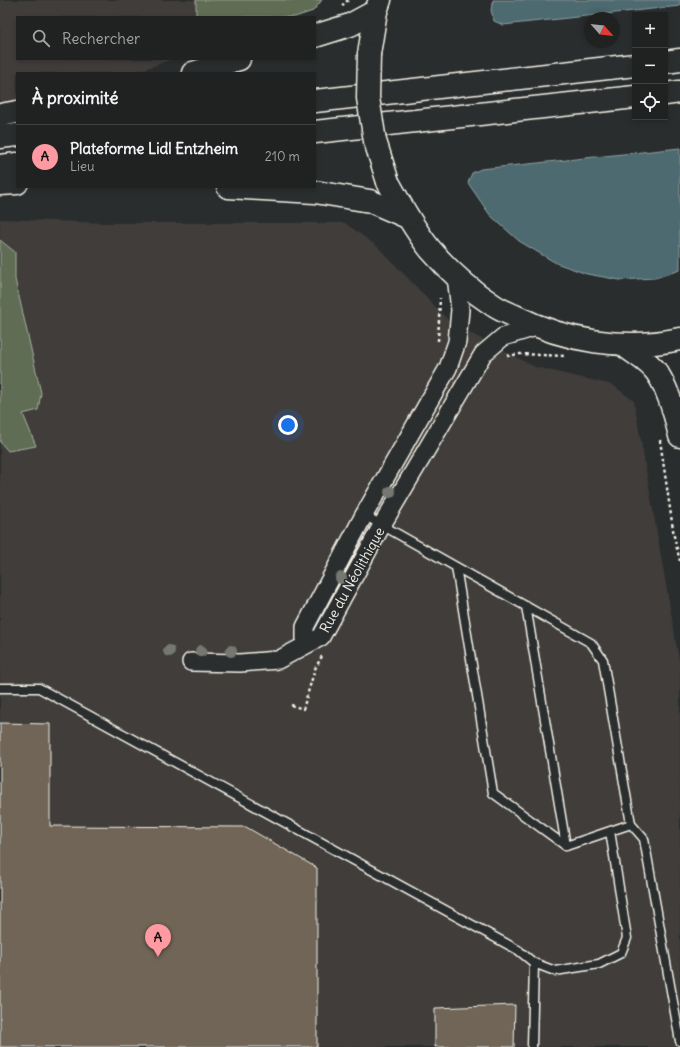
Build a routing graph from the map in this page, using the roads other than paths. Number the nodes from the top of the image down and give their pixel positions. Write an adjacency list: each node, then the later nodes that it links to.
1 (378, 6): 2 (main road); 22 (main road, bridge)
2 (316, 36)
3 (236, 60): 7 (main road)
4 (680, 60): 5 (main road)
5 (668, 62)
6 (632, 65): 11 (main road)
7 (197, 72)
8 (680, 92): 9 (main road)
9 (668, 94)
10 (632, 97): 14 (main road)
11 (316, 101)
12 (16, 112): 13 (main road)
13 (0, 115)
14 (316, 132)
15 (16, 135): 16 (main road)
16 (0, 137)
17 (16, 164): 18 (main road)
18 (0, 166)
19 (16, 183): 20 (main road)
20 (0, 184)
21 (245, 188): 22 (main road)
22 (407, 217): 23 (main road)
23 (456, 276): 24 (main road); 28 (street, Rue du Néolithique)
24 (536, 327): 26 (main road); 29 (street, Rue du Néolithique)
25 (680, 339): 26 (main road)
26 (622, 344): 27 (main road)
27 (669, 436)
28 (364, 515): 29 (lane); 32 (street, Rue du Néolithique)
29 (382, 526): 30 (lane); 32 (street, Rue du Néolithique)
30 (456, 567): 31 (lane); 37 (lane)
31 (526, 606): 35 (lane); 37 (lane)
32 (305, 645): 33 (street)
33 (191, 662)
34 (0, 688): 38 (lane)
35 (631, 824): 36 (lane); 39 (lane)
36 (610, 831): 37 (lane); 38 (lane)
37 (566, 846)
38 (534, 963): 40 (lane)
39 (680, 1042)
40 (532, 1047)

